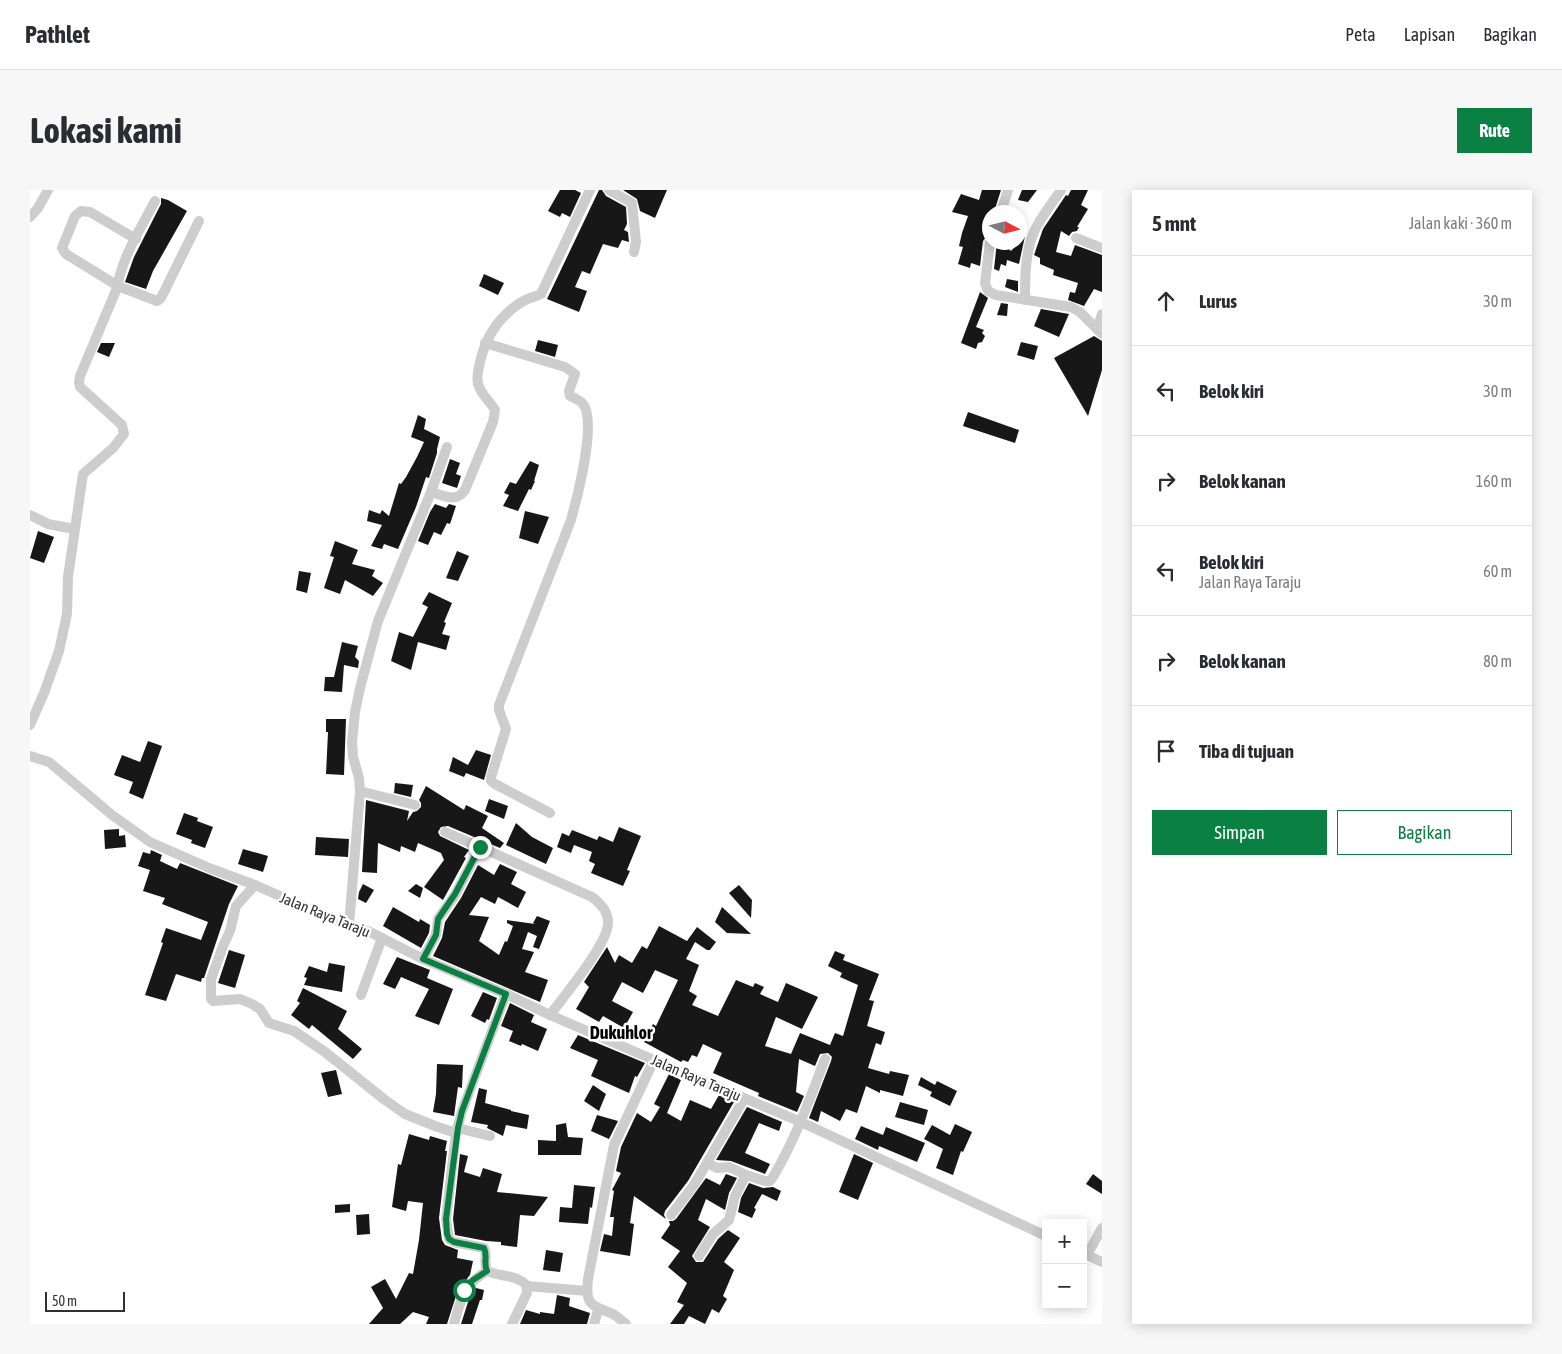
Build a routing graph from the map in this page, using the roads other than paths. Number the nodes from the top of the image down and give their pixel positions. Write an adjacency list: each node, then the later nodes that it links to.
1 (48, 190): 8 (street)
2 (590, 190): 19 (street)
3 (609, 190): 14 (street)
4 (1008, 190): 7 (street)
5 (1061, 190): 16 (street)
6 (155, 200): 11 (street)
7 (1004, 205)
8 (30, 217)
9 (199, 220): 15 (street)
10 (1076, 238): 12 (street)
11 (136, 239): 15 (street); 15 (street)
12 (1102, 248)
13 (989, 250): 16 (street)
14 (634, 252)
15 (118, 286): 23 (street)
16 (1025, 300): 18 (street)
17 (1102, 314): 18 (street)
18 (1100, 332)
19 (485, 343): 21 (street); 28 (street)
20 (447, 447): 21 (street)
21 (431, 492): 26 (street)
22 (30, 515): 23 (street)
23 (74, 529): 24 (street)
24 (30, 725)
25 (30, 756): 31 (street, Jalan Raya Taraju)
26 (360, 791): 27 (street); 32 (street)
27 (415, 805)
28 (550, 813)
29 (445, 832): 30 (street)
30 (480, 847): 34 (street); 37 (street)
31 (255, 885): 32 (street, Jalan Raya Taraju); 42 (street)
32 (349, 924): 33 (street, Jalan Raya Taraju)
33 (382, 938): 34 (street, Jalan Raya Taraju); 36 (street)
34 (423, 959): 35 (street, Jalan Raya Taraju)
35 (506, 994): 37 (street, Jalan Raya Taraju); 42 (street)
36 (362, 995)
37 (550, 1015): 39 (street, Jalan Raya Taraju)
38 (825, 1059): 41 (street)
39 (654, 1060): 40 (street, Jalan Raya Taraju); 55 (street)
40 (744, 1099): 41 (street, Jalan Raya Taraju); 44 (street)
41 (801, 1122): 45 (street); 48 (street, Jalan Raya Taraju)
42 (457, 1131): 43 (street); 53 (street)
43 (490, 1136)
44 (707, 1163): 45 (street); 46 (street)
45 (746, 1174): 51 (street)
46 (671, 1215)
47 (1102, 1228): 49 (street)
48 (1042, 1234)
49 (1087, 1251)
50 (1087, 1255): 52 (street)
51 (699, 1256)
52 (1102, 1262)
53 (487, 1271): 54 (street); 57 (street)
54 (527, 1286): 55 (street); 58 (street)
55 (587, 1292): 56 (street)
56 (598, 1310): 59 (street); 60 (street)
57 (454, 1324)
58 (512, 1324)
59 (594, 1324)
60 (626, 1324)

